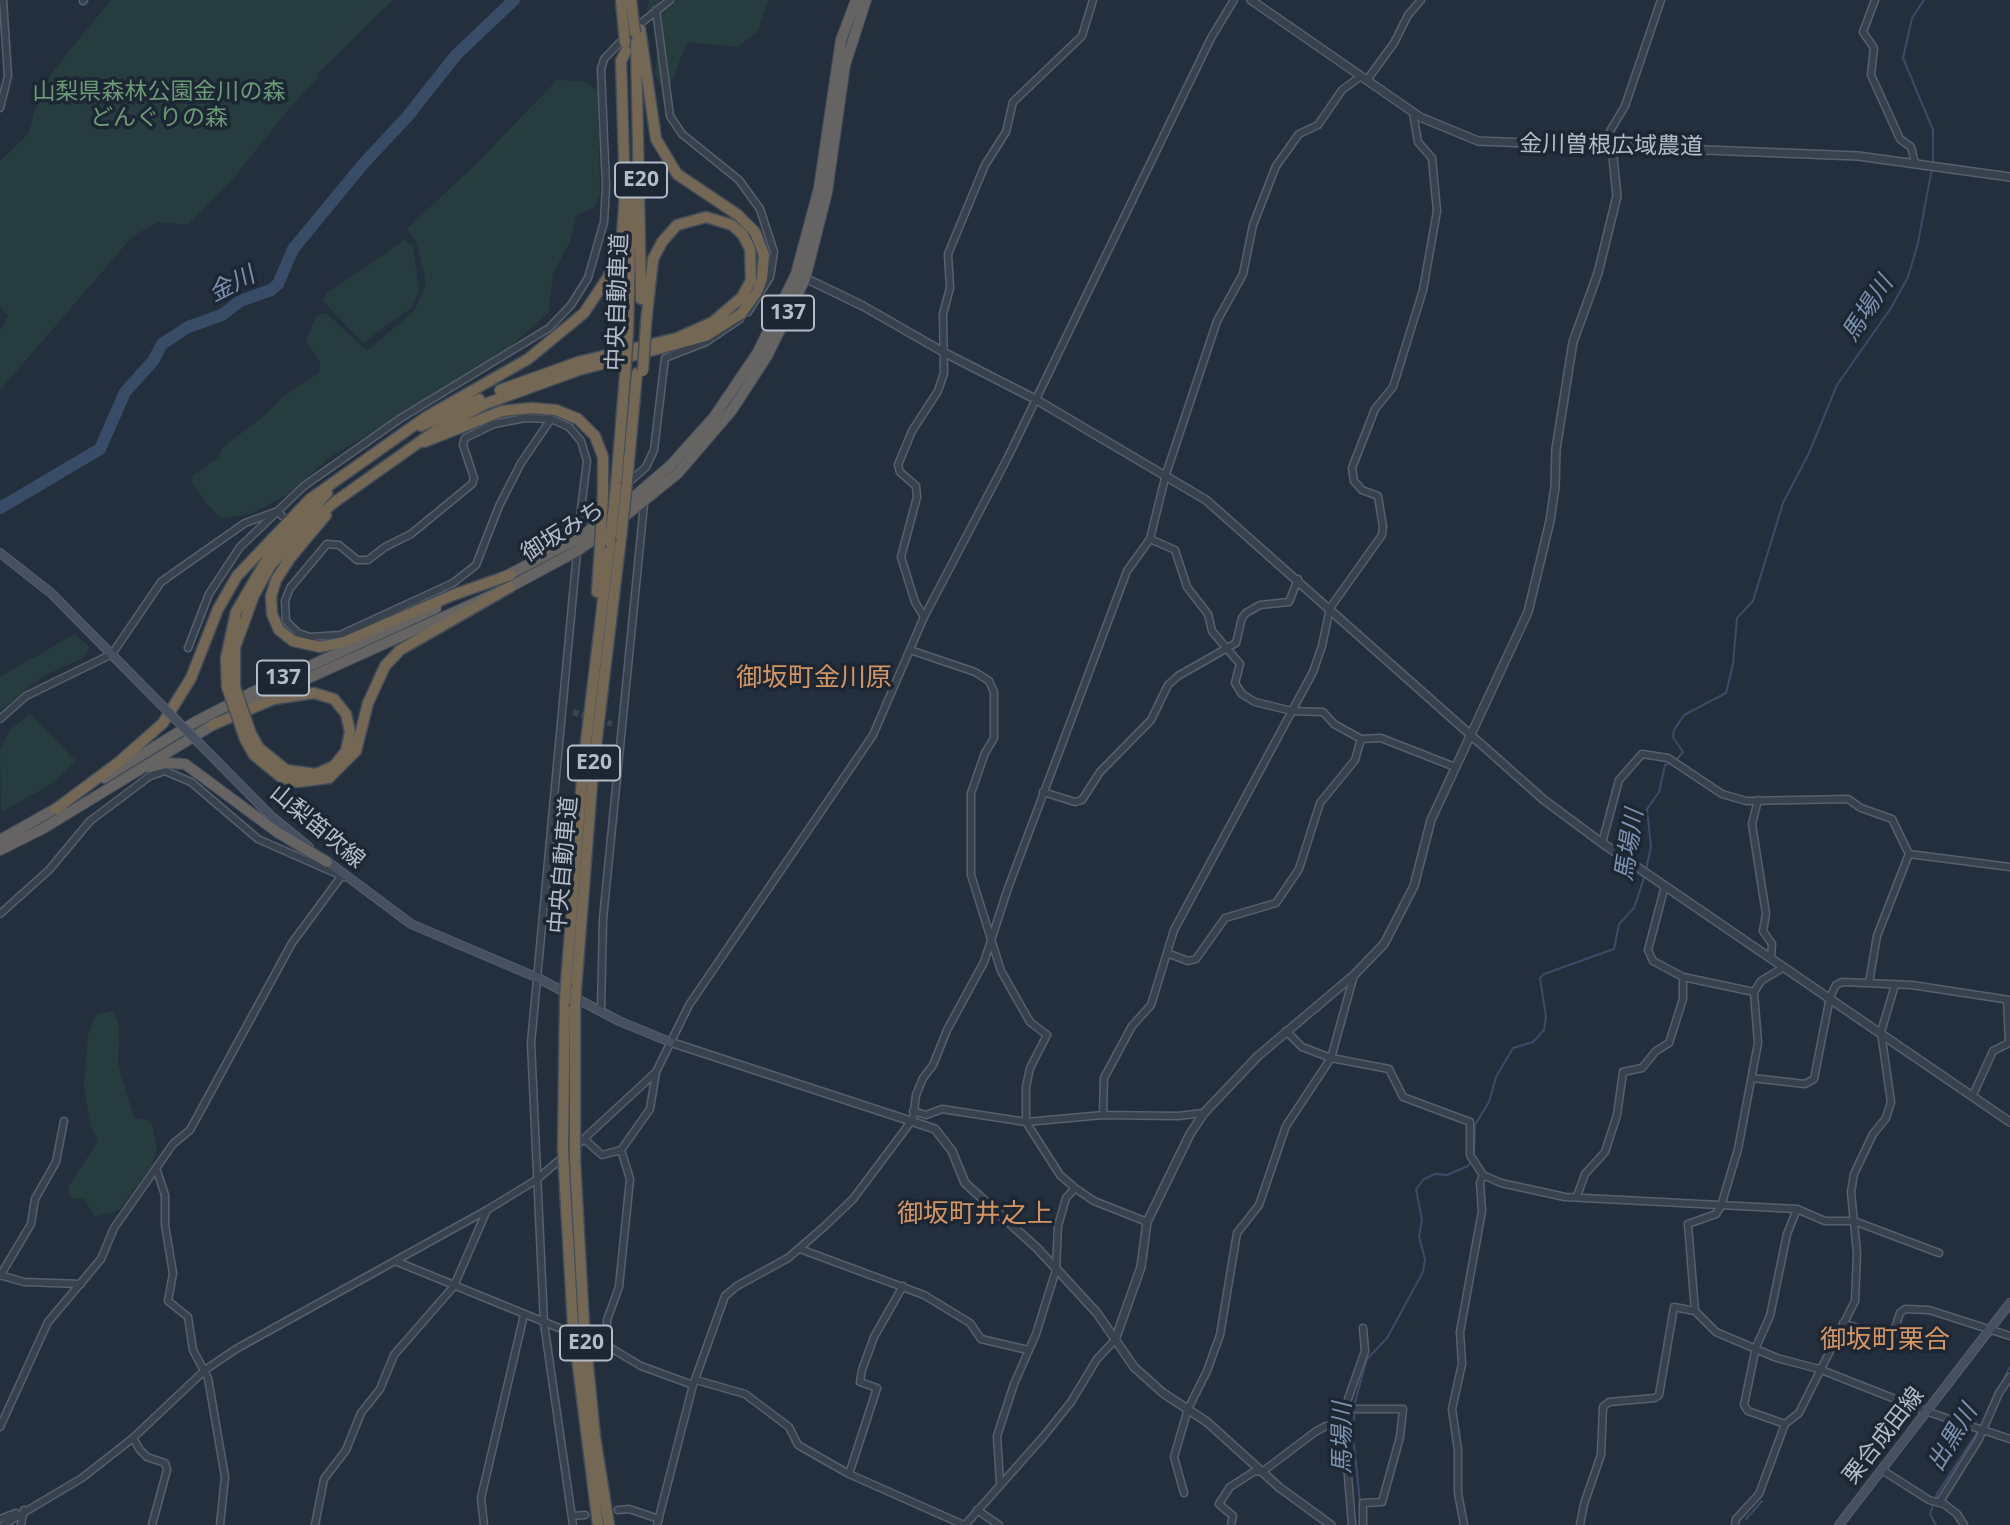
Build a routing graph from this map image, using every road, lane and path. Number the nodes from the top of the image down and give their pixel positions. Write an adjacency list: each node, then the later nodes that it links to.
1 (3, 0): 17 (street)
2 (621, 0): 15 (highway, 中央自動車道 / E20, bridge)
3 (670, 0): 13 (street)
4 (856, 0): 22 (highway, 御坂みち / 137)
5 (866, 0): 22 (highway, 御坂みち / 137)
6 (1093, 0): 24 (street)
7 (1234, 0): 26 (street)
8 (1251, 0): 16 (street, 金川曽根広域農道)
9 (1421, 0): 16 (street)
10 (1661, 0): 19 (street)
11 (1875, 0): 20 (street)
12 (632, 4): 14 (highway, bridge)
13 (656, 10): 35 (street); 36 (street)
14 (638, 31): 23 (highway, 中央自動車道 / E20); 29 (highway)
15 (625, 47): 25 (highway, 中央自動車道 / E20, bridge); 28 (highway)
16 (1364, 78): 18 (street, 金川曽根広域農道); 31 (street)
17 (0, 108)
18 (1413, 113): 19 (street, 金川曽根広域農道); 46 (street)
19 (1612, 147): 20 (street, 金川曽根広域農道); 61 (street)
20 (1915, 163): 21 (street, 金川曽根広域農道)
21 (2010, 177)
22 (801, 276): 24 (street); 34 (highway, 御坂みち / 137); 36 (highway, 御坂みち / 137)
23 (643, 325): 25 (highway, 中央自動車道 / E20); 28 (highway)
24 (944, 353): 26 (street); 47 (street)
25 (635, 373): 32 (highway, 中央自動車道 / E20); 32 (highway, 中央自動車道 / E20)
26 (1035, 399): 31 (street); 47 (street)
27 (551, 419): 36 (street); 40 (street); 48 (street)
28 (415, 428): 30 (highway)
29 (420, 443): 33 (highway); 39 (highway, bridge)
30 (345, 473): 53 (highway); 68 (highway)
31 (1166, 474): 37 (street); 44 (street)
32 (622, 484): 39 (highway, 中央自動車道 / E20, bridge); 87 (highway, 中央自動車道 / E20, bridge)
33 (336, 501): 48 (highway); 53 (highway)
34 (644, 504): 41 (highway, 御坂みち / 137); 60 (street)
35 (280, 513): 49 (street); 52 (street)
36 (578, 535): 41 (street); 43 (highway, 御坂みち / 137)
37 (1150, 539): 50 (street); 66 (street)
38 (310, 541): 40 (street)
39 (605, 545): 87 (highway, 中央自動車道 / E20)
40 (320, 551): 48 (street)
41 (577, 551): 45 (highway, 御坂みち / 137); 54 (street)
42 (0, 553): 52 (main road, 山梨笛吹線)
43 (510, 575): 48 (highway); 68 (highway, 御坂みち / 137)
44 (1298, 579): 46 (street); 50 (street)
45 (510, 587): 59 (highway, 御坂みち / 137); 62 (highway)
46 (1330, 608): 55 (street); 61 (street)
47 (924, 617): 51 (street)
48 (344, 637)
49 (188, 648)
50 (1227, 649): 55 (street); 66 (street)
51 (910, 650): 78 (street); 95 (street)
52 (112, 654): 57 (street); 73 (main road, 山梨笛吹線, bridge)
53 (231, 687): 62 (highway, bridge)
54 (563, 710): 56 (street); 84 (street)
55 (1292, 711): 63 (street); 79 (street)
56 (573, 712)
57 (0, 719)
58 (612, 724): 60 (street)
59 (212, 725): 62 (highway); 65 (highway, 御坂みち / 137)
60 (622, 728): 92 (street)
61 (1468, 735): 64 (street); 70 (street)
62 (248, 736)
63 (1362, 739): 64 (street); 79 (street)
64 (1455, 767): 82 (street)
65 (128, 776): 71 (highway, 御坂みち / 137); 73 (highway)
66 (1043, 792): 78 (street)
67 (1758, 800): 70 (street); 72 (street); 80 (street)
68 (56, 809): 69 (highway, 御坂みち / 137)
69 (0, 840)
70 (1602, 843): 76 (street)
71 (0, 850)
72 (1909, 854): 74 (street); 85 (street)
73 (327, 862): 75 (main road, 山梨笛吹線)
74 (2010, 867)
75 (343, 877): 77 (street); 84 (main road, 山梨笛吹線); 108 (street)
76 (1665, 886): 80 (street); 83 (street)
77 (0, 914)
78 (991, 940): 101 (street); 104 (street)
79 (1167, 953): 102 (street)
80 (1771, 958): 81 (street)
81 (1784, 967): 88 (street); 89 (street)
82 (1354, 975): 93 (street); 96 (street)
83 (1683, 977): 88 (street); 112 (street)
84 (538, 978): 92 (main road, 山梨笛吹線); 110 (street)
85 (1869, 983): 86 (street); 89 (street)
86 (1895, 985): 90 (street); 94 (street)
87 (571, 987): 91 (highway, 中央自動車道 / E20, bridge)
88 (1754, 992): 98 (street)
89 (1830, 997): 94 (street); 98 (street)
90 (2009, 1000): 99 (street)
91 (570, 1004): 106 (highway, 中央自動車道 / E20); 173 (highway, 中央自動車道 / E20, bridge)
92 (601, 1011): 95 (main road, 山梨笛吹線)
93 (1286, 1031): 96 (street); 100 (street)
94 (1881, 1032): 99 (street); 116 (street)
95 (670, 1042): 97 (street); 101 (street)
96 (1331, 1058): 109 (street); 144 (street)
97 (656, 1072): 106 (street); 107 (street)
98 (1752, 1078): 113 (street)
99 (1973, 1095): 105 (street)
100 (1204, 1113): 102 (street); 117 (street)
101 (913, 1115): 104 (street); 118 (street); 121 (street)
102 (1103, 1115): 104 (street)
103 (64, 1121): 122 (street)
104 (1026, 1122): 111 (street)
105 (2010, 1122)
106 (580, 1138): 107 (street); 110 (street); 174 (highway, 中央自動車道 / E20, bridge)
107 (621, 1150): 137 (street)
108 (156, 1168): 123 (street); 141 (street)
109 (1483, 1175): 112 (street); 181 (street)
110 (536, 1180): 115 (street); 129 (street)
111 (1075, 1188): 117 (street); 121 (street)
112 (1577, 1196): 113 (street)
113 (1721, 1206): 114 (street); 127 (street)
114 (1797, 1209): 116 (street); 138 (street)
115 (487, 1210): 120 (street); 124 (street)
116 (1854, 1221): 119 (street); 130 (street)
117 (1147, 1222): 135 (street)
118 (800, 1249): 125 (street); 143 (street)
119 (1939, 1253)
120 (395, 1261): 124 (street); 141 (street)
121 (1056, 1270): 135 (street); 139 (street)
122 (0, 1275): 123 (street)
123 (80, 1284): 148 (street)
124 (454, 1286): 128 (street); 170 (street)
125 (903, 1286): 139 (street); 155 (street)
126 (2010, 1303): 133 (main road, 栗合成田線)
127 (1695, 1311): 138 (street); 182 (street)
128 (524, 1315): 129 (street); 171 (street)
129 (544, 1323): 131 (street); 163 (street)
130 (1843, 1323): 133 (street); 140 (street)
131 (559, 1328)
132 (1363, 1328): 145 (street)
133 (1991, 1328): 134 (street); 146 (main road, 栗合成田線)
134 (2010, 1336)
135 (1115, 1340): 144 (street); 156 (street)
136 (599, 1341): 137 (street)
137 (607, 1346): 143 (street)
138 (1756, 1348): 140 (street); 147 (street)
139 (1028, 1350): 156 (street)
140 (1819, 1368): 146 (street); 147 (street)
141 (205, 1370): 151 (street); 169 (street)
142 (2010, 1377): 150 (street)
143 (695, 1382): 155 (street); 165 (street)
144 (1188, 1409): 154 (street); 157 (street)
145 (1350, 1409): 149 (street); 180 (street)
146 (1928, 1412): 150 (street); 153 (main road, 栗合成田線)
147 (1785, 1424): 183 (street)
148 (0, 1427)
149 (1344, 1427): 154 (street); 179 (street)
150 (1980, 1428): 152 (street); 158 (street)
151 (133, 1438): 159 (street); 168 (street)
152 (2010, 1439)
153 (1882, 1470): 158 (street); 184 (main road, 栗合成田線)
154 (1262, 1472): 177 (street); 178 (street)
155 (849, 1474): 175 (street)
156 (1000, 1482): 161 (street)
157 (1184, 1493)
158 (1939, 1503): 185 (street)
159 (24, 1510): 164 (street); 166 (street); 167 (street)
160 (618, 1510): 165 (street)
161 (977, 1510): 175 (street); 176 (street)
162 (585, 1515): 163 (street)
163 (572, 1516): 172 (street)
164 (0, 1519)
165 (658, 1522)
166 (3, 1525)
167 (21, 1525)
168 (152, 1525)
169 (219, 1525)
170 (315, 1525)
171 (484, 1525)
172 (573, 1525)
173 (598, 1525)
174 (609, 1525)
175 (964, 1525)
176 (999, 1525)
177 (1231, 1525)
178 (1331, 1525)
179 (1352, 1525)
180 (1363, 1525)
181 (1464, 1525)
182 (1580, 1525)
183 (1735, 1525)
184 (1839, 1525)
185 (1964, 1525)

